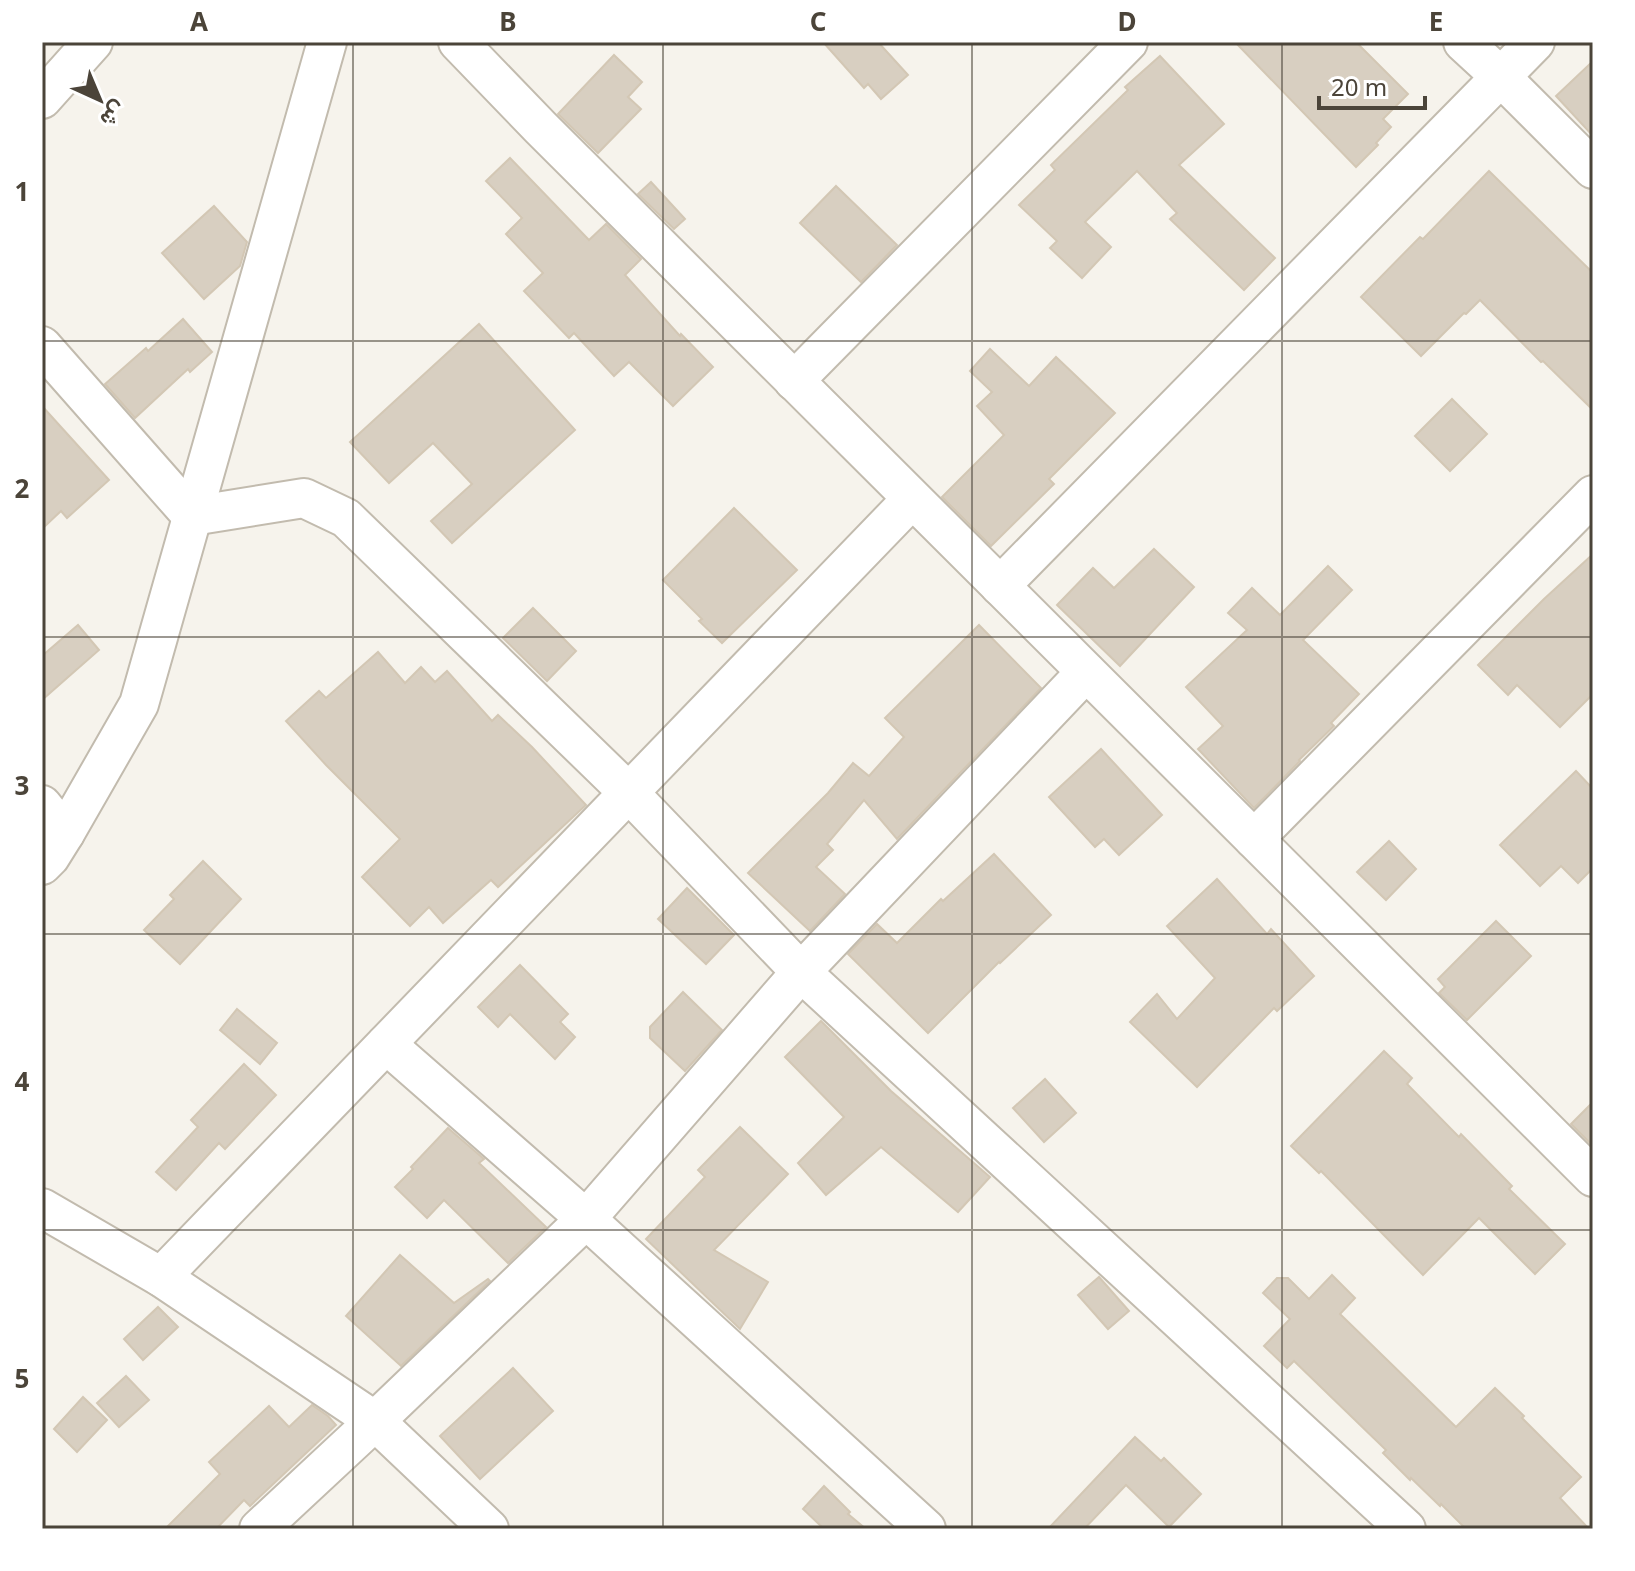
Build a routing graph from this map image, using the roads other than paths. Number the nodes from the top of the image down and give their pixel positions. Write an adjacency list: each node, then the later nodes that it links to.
1 (93, 42): 8 (street)
2 (327, 42): 14 (street)
3 (458, 42): 11 (street)
4 (1128, 42): 11 (street)
5 (1463, 42): 7 (street)
6 (1535, 42): 7 (street)
7 (1501, 77): 9 (street); 15 (street)
8 (42, 99)
9 (1593, 169)
10 (42, 346): 14 (street)
11 (794, 381): 13 (street)
12 (1593, 495): 19 (street)
13 (912, 499): 15 (street); 17 (street)
14 (192, 516): 17 (street); 18 (street)
15 (1000, 586): 16 (street)
16 (1086, 672): 19 (street); 21 (street)
17 (629, 793): 21 (street); 22 (street)
18 (53, 819): 20 (street)
19 (1254, 839): 23 (street)
20 (42, 865)
21 (801, 972): 25 (street); 31 (street)
22 (386, 1044): 25 (street); 26 (street)
23 (1593, 1177)
24 (42, 1208): 26 (street)
25 (586, 1219): 27 (street); 30 (street)
26 (161, 1277): 27 (street)
27 (375, 1421): 28 (street); 29 (street)
28 (259, 1529)
29 (489, 1529)
30 (926, 1529)
31 (1406, 1529)

